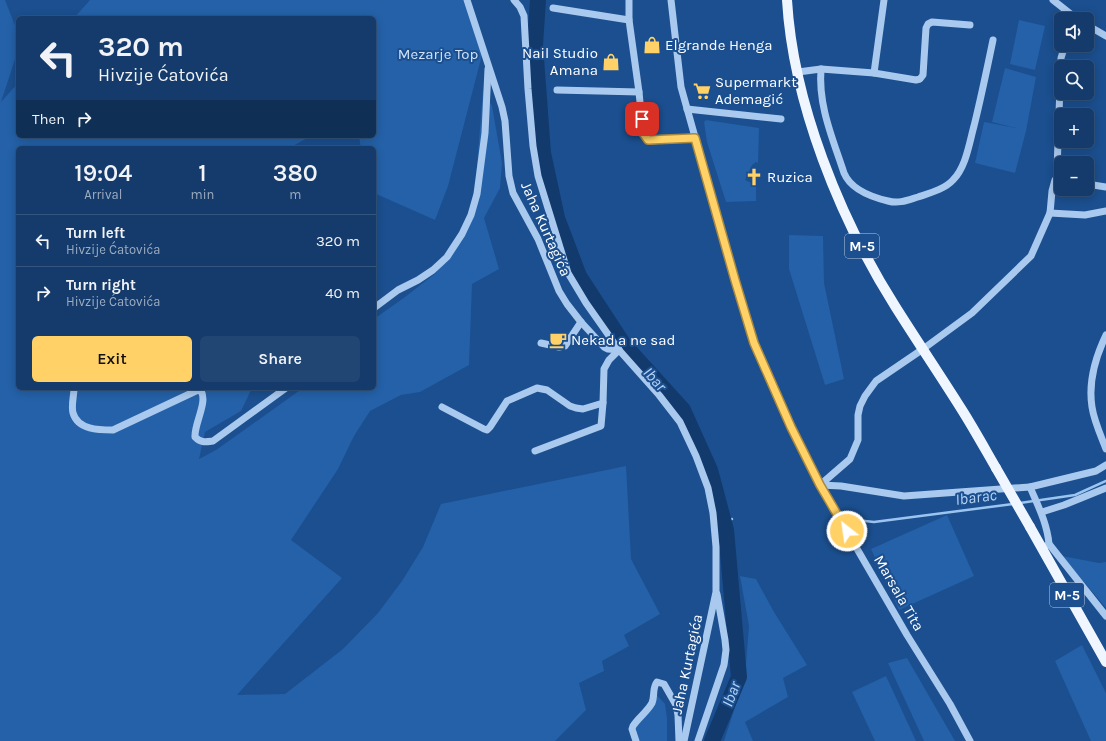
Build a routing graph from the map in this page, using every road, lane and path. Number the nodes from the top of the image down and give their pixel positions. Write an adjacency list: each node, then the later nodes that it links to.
1 (467, 0): 16 (street, Jaha Kurtagića)
2 (514, 0): 36 (street, Jaha Kurtagića)
3 (629, 0): 10 (street)
4 (671, 0): 22 (street, Marsala Tita)
5 (787, 0): 18 (main road, M-5)
6 (884, 0): 19 (street)
7 (1053, 0): 9 (street)
8 (553, 8): 10 (street)
9 (1068, 12)
10 (630, 20): 21 (street)
11 (970, 25): 19 (street)
12 (1094, 29): 13 (street)
13 (1106, 36)
14 (993, 40): 17 (street)
15 (1063, 52): 25 (street)
16 (488, 63): 31 (street); 32 (street, Jaha Kurtagića)
17 (821, 69): 18 (street); 19 (street)
18 (798, 72): 35 (main road, M-5)
19 (874, 73)
20 (557, 90): 21 (street)
21 (639, 92): 24 (street)
22 (687, 109): 23 (street); 24 (street, Marsala Tita)
23 (780, 119)
24 (695, 138): 46 (street, Marsala Tita)
25 (1057, 156)
26 (1054, 184): 30 (street)
27 (1094, 185): 28 (street)
28 (1106, 187)
29 (1106, 212): 30 (street)
30 (1050, 213): 35 (street)
31 (376, 306)
32 (581, 322): 34 (street); 36 (street, Jaha Kurtagića)
33 (1106, 335): 43 (street)
34 (541, 343)
35 (923, 349): 46 (street); 50 (main road, M-5, bridge)
36 (619, 350): 41 (street); 51 (street, Jaha Kurtagića)
37 (74, 390): 38 (street)
38 (198, 390)
39 (198, 390): 40 (street)
40 (283, 390)
41 (603, 403): 42 (street); 44 (street)
42 (442, 407)
43 (1106, 449)
44 (535, 451)
45 (1106, 465): 48 (street)
46 (820, 485): 48 (street); 58 (street, Marsala Tita)
47 (1106, 488): 49 (street)
48 (1032, 491): 49 (street)
49 (1042, 512): 50 (street)
50 (1045, 546): 52 (street); 53 (main road, M-5)
51 (716, 592): 56 (street, Jaha Kurtagića); 57 (street, Jaha Kurtagića)
52 (1106, 616)
53 (1106, 662)
54 (636, 741): 55 (street)
55 (679, 741)
56 (684, 741)
57 (698, 741)
58 (970, 741)

